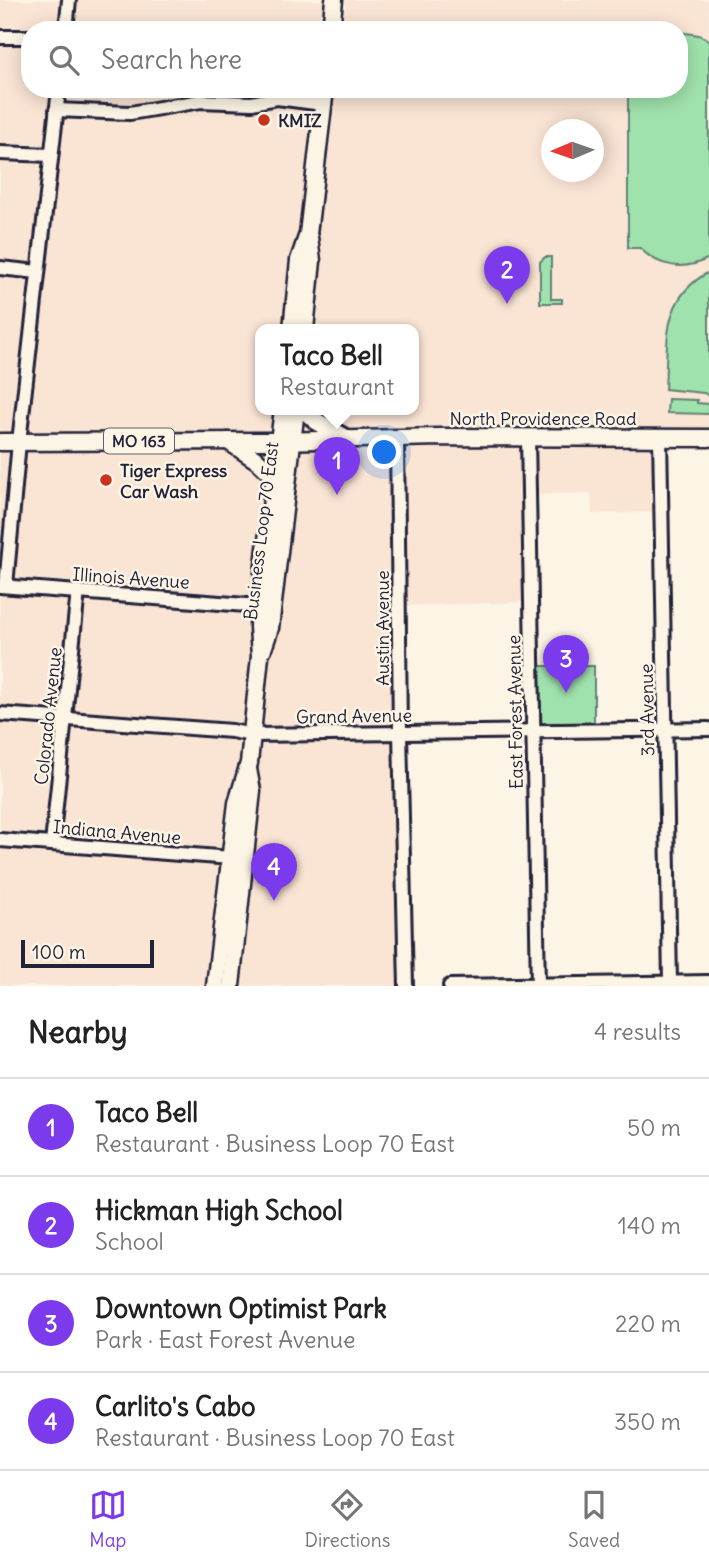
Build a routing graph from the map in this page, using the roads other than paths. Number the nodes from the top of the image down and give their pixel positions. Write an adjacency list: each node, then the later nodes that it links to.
1 (69, 0): 3 (street)
2 (334, 0): 4 (main road)
3 (67, 21)
4 (332, 21)
5 (0, 37): 6 (street)
6 (21, 37)
7 (58, 98): 10 (street)
8 (277, 98): 10 (street)
9 (324, 98): 13 (main road)
10 (56, 110): 12 (street)
11 (0, 153): 12 (street)
12 (51, 155): 15 (street)
13 (308, 234): 16 (main road); 17 (main road)
14 (0, 268): 15 (street)
15 (38, 272): 29 (street)
16 (293, 324)
17 (306, 324)
18 (283, 415): 27 (main road, Business Loop 70 East)
19 (294, 415): 27 (main road, Business Loop 70 East)
20 (310, 415): 25 (main road)
21 (528, 437): 22 (main road, North Providence Road / MO 163); 23 (main road, North Providence Road / MO 163); 39 (street, East Forest Avenue)
22 (660, 437): 24 (main road, North Providence Road / MO 163); 38 (street, 3rd Avenue)
23 (397, 438): 25 (main road, North Providence Road / MO 163); 40 (street, Austin Avenue)
24 (709, 438)
25 (348, 439): 27 (main road, North Providence Road / MO 163)
26 (228, 441): 27 (main road, North Providence Road / MO 163); 29 (main road, North Providence Road / MO 163); 30 (main road)
27 (285, 441): 30 (main road, Business Loop 70 East); 34 (main road, Business Loop 70 East)
28 (0, 442): 29 (main road, North Providence Road / MO 163)
29 (19, 442): 31 (street)
30 (274, 476): 33 (main road, Business Loop 70 East)
31 (3, 586): 32 (street, Illinois Avenue)
32 (78, 591): 33 (street, Illinois Avenue); 36 (street, Colorado Avenue)
33 (260, 606): 34 (main road, Business Loop 70 East)
34 (260, 656): 41 (main road, Business Loop 70 East)
35 (0, 714): 36 (street, Grand Avenue)
36 (65, 718): 41 (street, Grand Avenue); 44 (street, Colorado Avenue)
37 (709, 729): 38 (street, Grand Avenue)
38 (665, 730): 39 (street, Grand Avenue); 46 (street, 3rd Avenue)
39 (533, 731): 40 (street, Grand Avenue); 52 (street, East Forest Avenue)
40 (400, 733): 41 (street, Grand Avenue); 50 (street, Austin Avenue)
41 (251, 735): 42 (main road, Business Loop 70 East)
42 (248, 768): 45 (main road, Business Loop 70 East); 49 (main road, Business Loop 70 East)
43 (0, 840): 44 (street, Indiana Avenue)
44 (52, 844): 45 (street, Indiana Avenue)
45 (231, 858): 48 (main road, Business Loop 70 East)
46 (670, 982): 47 (street); 52 (street)
47 (700, 983)
48 (215, 986)
49 (231, 986)
50 (406, 986)
51 (450, 986): 52 (street)
52 (538, 986)

